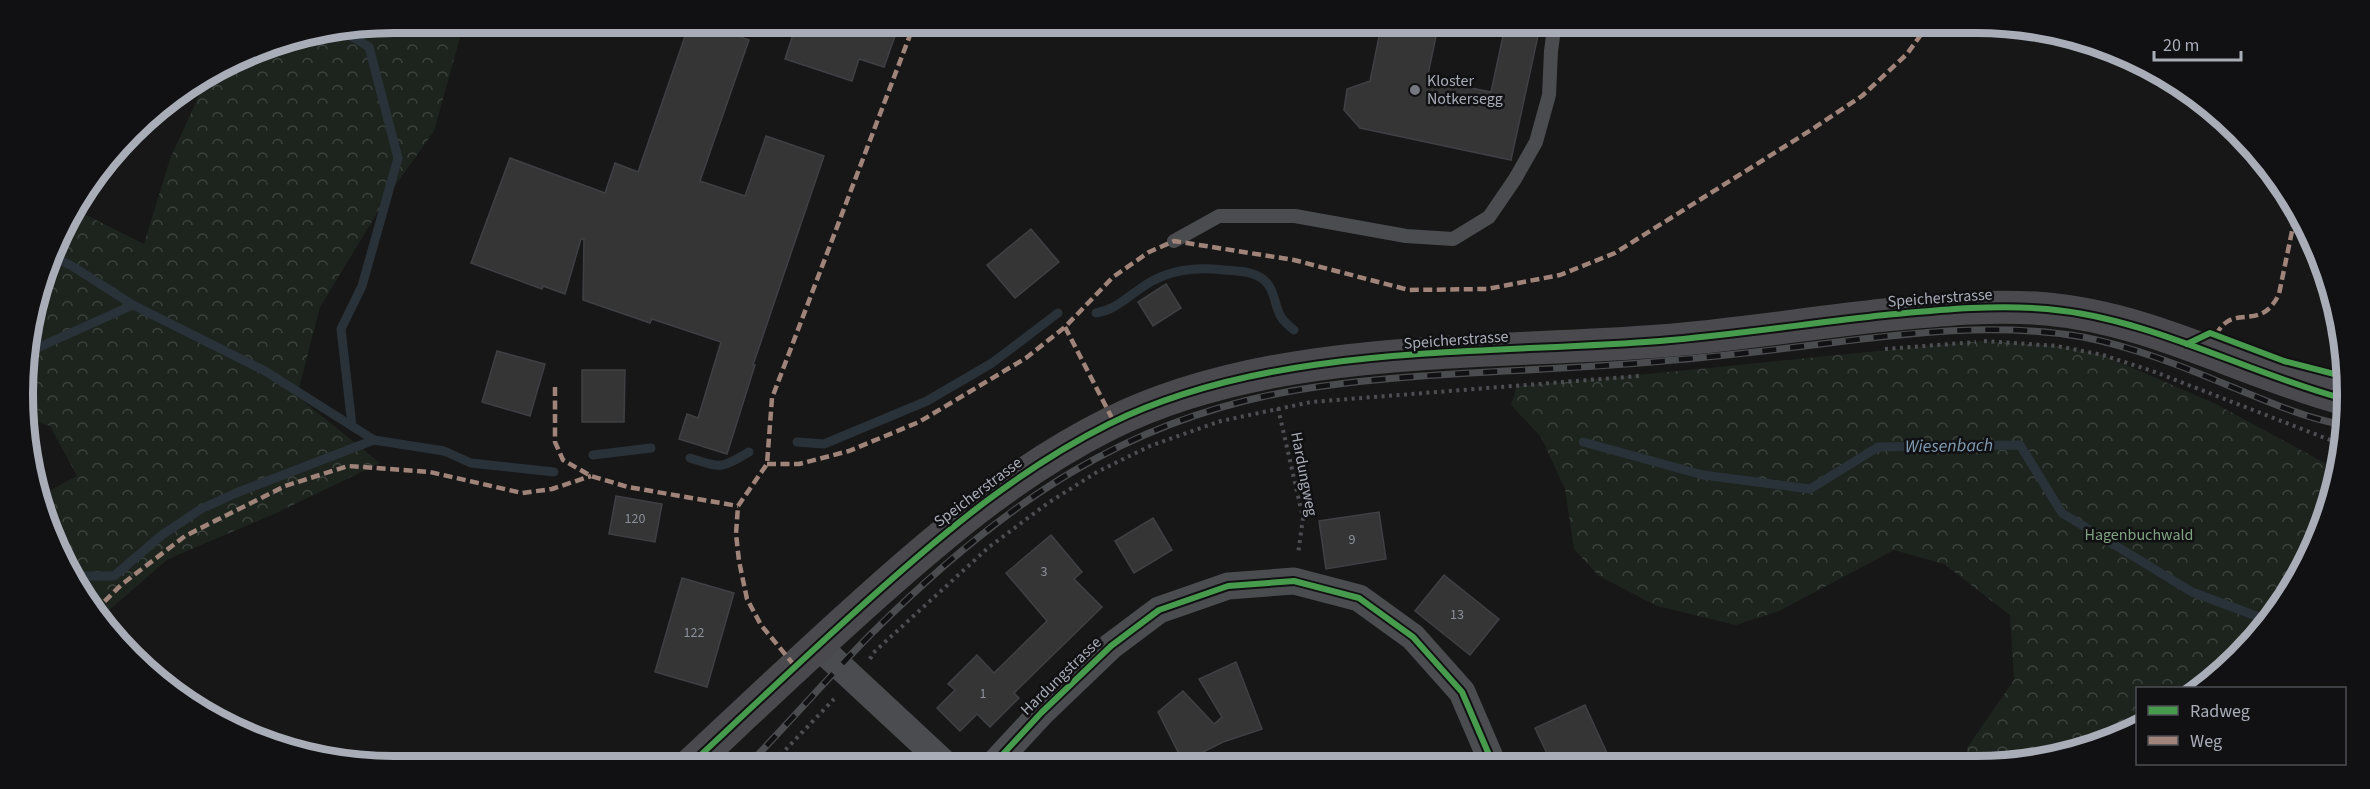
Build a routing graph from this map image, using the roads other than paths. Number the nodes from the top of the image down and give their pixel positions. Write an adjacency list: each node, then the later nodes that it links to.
1 (1553, 33): 2 (lane)
2 (1174, 241)
3 (2337, 397): 4 (main road, Speicherstrasse)
4 (817, 645): 5 (main road, Speicherstrasse); 6 (street)
5 (700, 756)
6 (936, 756)
7 (1001, 756): 8 (street, Hardungstrasse)
8 (1490, 756)

